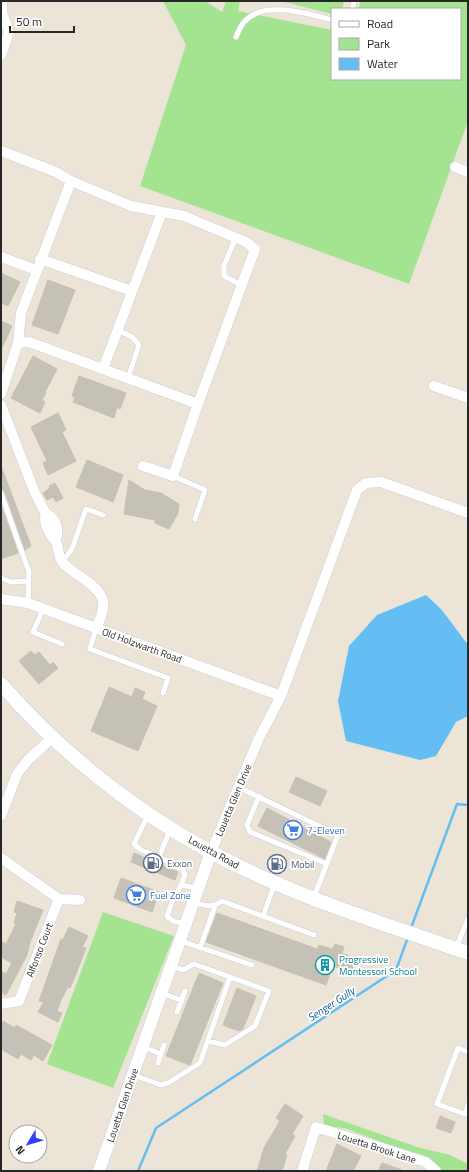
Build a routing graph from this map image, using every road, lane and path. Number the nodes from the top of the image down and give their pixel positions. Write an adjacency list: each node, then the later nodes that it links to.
1 (2, 1): 4 (street)
2 (331, 20): 3 (lane)
3 (236, 37)
4 (1, 55)
5 (1, 151): 8 (street)
6 (455, 167): 7 (street)
7 (468, 172)
8 (71, 181): 9 (street); 12 (street)
9 (162, 212): 10 (street); 15 (street)
10 (236, 237): 14 (street); 14 (lane)
11 (1, 257): 13 (street)
12 (40, 259): 13 (street); 15 (street)
13 (36, 270): 17 (street)
14 (241, 285): 24 (street)
15 (132, 291): 16 (street)
16 (118, 330): 18 (street); 20 (lane)
17 (18, 343): 18 (street); 19 (street)
18 (103, 369): 20 (street)
19 (4, 371): 22 (street)
20 (128, 378): 24 (street)
21 (434, 386): 23 (street)
22 (1, 394)
23 (468, 398)
24 (198, 404): 27 (street)
25 (1, 405): 32 (street)
26 (143, 466): 27 (street)
27 (173, 476): 31 (lane)
28 (1, 493): 34 (lane)
29 (468, 513): 42 (street, Louetta Glen Drive)
30 (103, 515): 32 (lane)
31 (195, 519)
32 (62, 562): 38 (street)
33 (1, 578): 34 (lane)
34 (29, 581): 36 (lane)
35 (1, 599): 36 (street, Old Holzwarth Road)
36 (28, 603): 37 (street, Old Holzwarth Road)
37 (43, 610): 38 (street, Old Holzwarth Road); 39 (lane)
38 (96, 628): 41 (lane); 42 (street, Old Holzwarth Road)
39 (62, 644)
40 (1, 684): 43 (main road, Louetta Road)
41 (163, 693)
42 (282, 696): 44 (street, Louetta Glen Drive)
43 (52, 738): 46 (main road, Louetta Road); 47 (street)
44 (238, 787): 45 (lane); 49 (street, Louetta Glen Drive)
45 (259, 796): 52 (lane); 52 (lane)
46 (149, 814): 48 (main road, Louetta Road); 50 (lane)
47 (1, 816)
48 (171, 828): 49 (main road, Louetta Road); 50 (lane)
49 (211, 852): 53 (main road, Louetta Road); 55 (street, Louetta Glen Drive)
50 (159, 857): 54 (lane)
51 (1, 858): 57 (street)
52 (327, 864): 56 (lane)
53 (275, 882): 56 (main road, Louetta Road); 61 (lane)
54 (181, 885): 55 (lane); 63 (lane)
55 (198, 888): 59 (street, Louetta Glen Drive)
56 (314, 898): 67 (main road, Louetta Road)
57 (59, 899): 58 (street); 74 (street, Alfonso Court)
58 (80, 900)
59 (193, 902): 60 (lane); 63 (street, Louetta Glen Drive)
60 (215, 906): 61 (lane); 66 (lane)
61 (263, 916): 64 (lane)
62 (468, 919): 67 (lane)
63 (186, 924): 65 (street, Louetta Glen Drive)
64 (314, 935)
65 (180, 941): 66 (lane); 69 (street, Louetta Glen Drive)
66 (200, 948): 68 (lane)
67 (462, 951)
68 (252, 965)
69 (171, 966): 70 (lane); 72 (street, Louetta Glen Drive)
70 (230, 977): 76 (lane); 76 (lane)
71 (185, 991): 73 (lane)
72 (162, 992): 73 (lane); 78 (street, Louetta Glen Drive)
73 (182, 1001): 75 (lane)
74 (1, 1004)
75 (177, 1012)
76 (208, 1041): 82 (lane)
77 (164, 1045): 80 (lane)
78 (142, 1047): 80 (lane); 82 (street, Louetta Glen Drive)
79 (468, 1052): 83 (lane)
80 (161, 1054): 81 (lane)
81 (158, 1063)
82 (133, 1075): 85 (street, Louetta Glen Drive)
83 (468, 1106)
84 (424, 1167): 86 (street, Louetta Brook Lane); 87 (street, Louetta Brook Lane)
85 (99, 1171)
86 (302, 1171)
87 (436, 1171)

